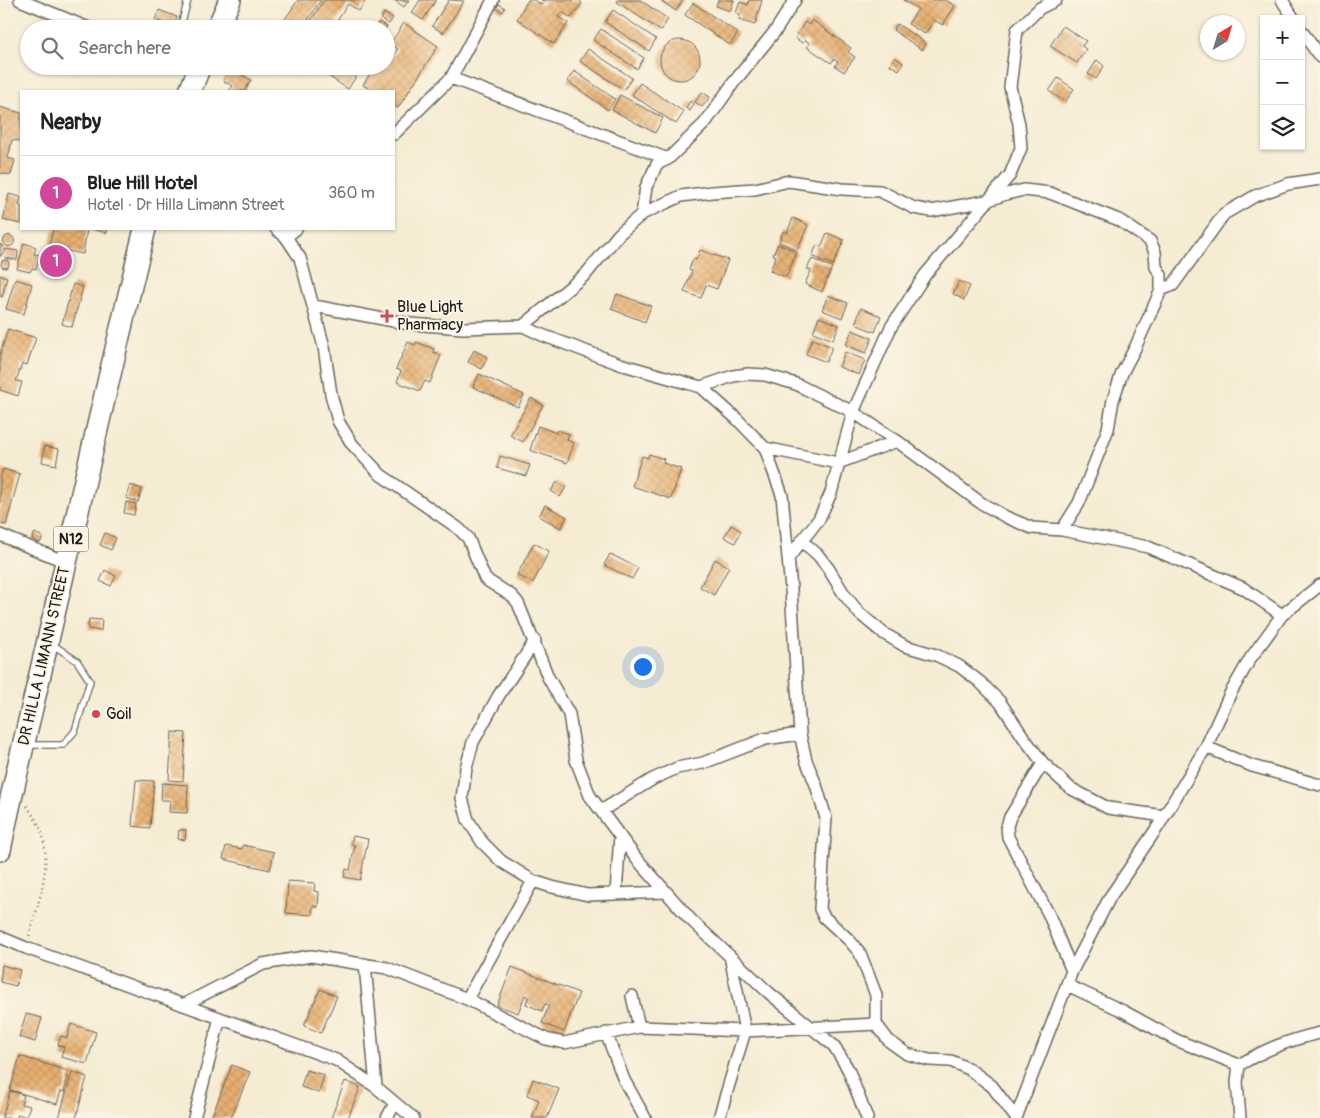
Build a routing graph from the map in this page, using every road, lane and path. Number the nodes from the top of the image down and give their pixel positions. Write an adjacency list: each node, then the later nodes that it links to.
1 (20, 0): 9 (street)
2 (188, 0): 10 (lane)
3 (230, 0): 11 (highway)
4 (492, 0): 15 (street)
5 (795, 0): 18 (street)
6 (1056, 0): 20 (street)
7 (1282, 0): 8 (street)
8 (1291, 15)
9 (69, 20)
10 (182, 20)
11 (221, 20)
12 (1305, 36): 13 (street)
13 (1320, 57)
14 (195, 75): 16 (highway)
15 (451, 78): 17 (street); 18 (street)
16 (190, 90)
17 (395, 133)
18 (668, 159): 21 (street)
19 (1320, 179): 26 (street)
20 (986, 201): 21 (street); 26 (street); 30 (street)
21 (642, 214): 28 (street)
22 (145, 230): 38 (highway, DR HILLA LIMANN STREET / N12)
23 (277, 230): 25 (street)
24 (295, 230): 25 (street)
25 (286, 238): 27 (street)
26 (1161, 290): 34 (street)
27 (314, 306): 28 (street); 41 (street)
28 (523, 326): 29 (street)
29 (701, 387): 30 (street); 32 (street)
30 (853, 412): 31 (street); 33 (street)
31 (897, 441): 33 (street); 34 (street)
32 (766, 448): 33 (street); 37 (street)
33 (838, 463): 36 (street)
34 (1062, 530): 40 (street)
35 (0, 535): 38 (street)
36 (802, 541): 37 (street); 46 (street)
37 (789, 558): 43 (street)
38 (66, 562): 42 (highway, DR HILLA LIMANN STREET / N12)
39 (1320, 586): 40 (street)
40 (1282, 615): 45 (street)
41 (535, 641): 49 (street); 53 (street)
42 (48, 642): 44 (highway, DR HILLA LIMANN STREET / N12); 44 (lane)
43 (800, 734): 49 (street); 66 (street)
44 (23, 745): 47 (highway, DR HILLA LIMANN STREET / N12)
45 (1206, 747): 48 (street); 50 (street)
46 (1044, 763): 50 (street); 60 (street)
47 (13, 784): 52 (highway, DR HILLA LIMANN STREET / N12); 57 (path)
48 (1320, 785)
49 (601, 811): 51 (street)
50 (1164, 816): 60 (street)
51 (620, 836): 54 (street); 55 (street)
52 (0, 850)
53 (533, 880): 55 (street); 63 (street)
54 (666, 892): 55 (street); 58 (street)
55 (616, 893)
56 (0, 937): 57 (street)
57 (26, 948): 64 (street)
58 (730, 956): 68 (street); 69 (street)
59 (365, 964): 63 (street); 64 (street); 73 (street)
60 (1072, 971): 61 (street)
61 (1067, 985): 72 (street); 81 (street)
62 (632, 996): 67 (street)
63 (467, 999): 71 (street)
64 (183, 1005): 65 (street)
65 (220, 1018): 73 (street); 75 (street)
66 (876, 1024): 68 (street); 81 (street)
67 (639, 1027): 69 (street); 71 (street)
68 (811, 1027): 69 (street); 80 (street)
69 (745, 1031): 79 (street)
70 (1320, 1033): 72 (street)
71 (606, 1034): 78 (street)
72 (1240, 1065): 82 (street)
73 (376, 1087): 74 (street)
74 (395, 1103): 76 (street); 77 (street)
75 (194, 1118)
76 (387, 1118)
77 (413, 1118)
78 (645, 1118)
79 (719, 1118)
80 (867, 1118)
81 (1016, 1118)
82 (1240, 1118)

